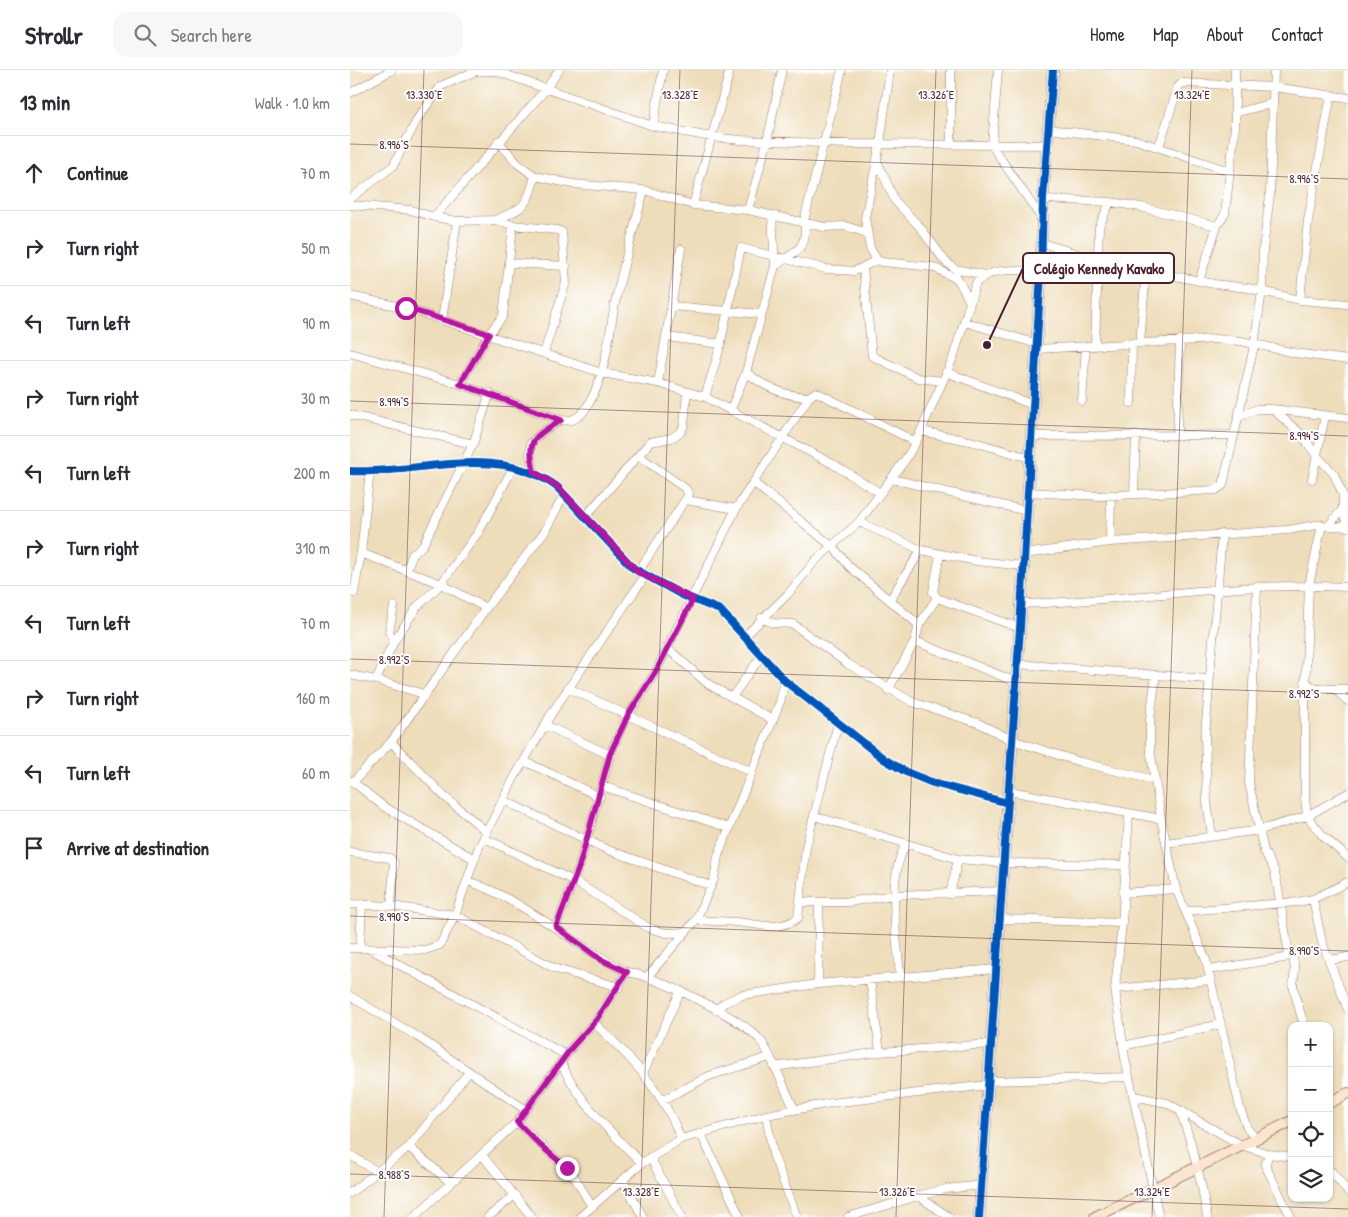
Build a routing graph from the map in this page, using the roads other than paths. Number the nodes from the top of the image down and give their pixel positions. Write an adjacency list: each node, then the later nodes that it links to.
1 (392, 70): 17 (street)
2 (559, 70): 16 (street)
3 (663, 70): 22 (street)
4 (730, 70): 24 (street)
5 (782, 70): 26 (street)
6 (842, 70): 27 (street)
7 (890, 70): 28 (street)
8 (951, 70): 29 (street)
9 (998, 70): 30 (street)
10 (1053, 70): 23 (street)
11 (1235, 70): 14 (street)
12 (1274, 70): 15 (street)
13 (494, 71): 16 (street); 38 (street)
14 (1235, 84): 15 (street); 21 (street); 32 (street)
15 (1274, 87): 18 (street); 20 (street)
16 (546, 89): 22 (street); 25 (street)
17 (350, 94)
18 (1331, 95): 19 (street); 71 (street)
19 (1348, 98)
20 (1273, 103): 21 (street); 68 (street)
21 (1235, 113): 34 (street)
22 (653, 126): 24 (street)
23 (1048, 129): 31 (street); 32 (street)
24 (711, 137): 26 (street); 41 (street)
25 (498, 142): 35 (street); 44 (street)
26 (767, 142): 27 (street); 42 (street)
27 (822, 143): 28 (street); 48 (street)
28 (880, 144): 29 (street); 33 (street)
29 (951, 145): 30 (street)
30 (992, 146): 31 (street); 45 (street)
31 (1047, 146): 37 (street)
32 (1160, 147): 34 (street)
33 (877, 161): 51 (street); 62 (street)
34 (1229, 171): 50 (street)
35 (535, 176): 36 (street); 47 (street)
36 (644, 190): 41 (street); 92 (street)
37 (1043, 199): 39 (street); 45 (street)
38 (350, 200)
39 (1110, 202): 50 (street); 57 (street)
40 (350, 205): 44 (street)
41 (693, 205): 42 (street)
42 (748, 210): 43 (street)
43 (772, 215): 48 (street); 54 (street)
44 (434, 217): 46 (street)
45 (1042, 219): 52 (street)
46 (457, 220): 47 (street); 76 (street)
47 (495, 220): 49 (street)
48 (804, 221): 51 (street); 55 (street)
49 (513, 225): 58 (street); 59 (street)
50 (1217, 226): 67 (street)
51 (867, 233): 56 (street)
52 (1042, 243): 57 (street); 64 (street)
53 (682, 249): 73 (street)
54 (775, 257): 55 (street); 60 (street); 74 (street)
55 (784, 260): 60 (street); 61 (street)
56 (877, 260): 61 (street); 66 (street)
57 (1098, 260): 63 (street); 84 (street)
58 (509, 263): 59 (street); 78 (street)
59 (566, 266): 88 (street)
60 (775, 266): 75 (street)
61 (859, 269): 93 (street)
62 (955, 269): 65 (street); 66 (street)
63 (1146, 270): 67 (street); 81 (street)
64 (1042, 272): 65 (street); 83 (street)
65 (985, 275): 70 (street)
66 (957, 279): 70 (street)
67 (1199, 281): 68 (street)
68 (1262, 291): 71 (street); 85 (street)
69 (350, 296): 76 (street)
70 (969, 300): 77 (street)
71 (1300, 300): 72 (street)
72 (1348, 304)
73 (672, 306): 74 (street); 79 (street)
74 (727, 312): 75 (street); 82 (street)
75 (761, 314): 90 (street)
76 (442, 320): 78 (street)
77 (966, 322): 83 (street); 91 (street)
78 (489, 334): 88 (street); 95 (street)
79 (667, 337): 82 (street); 94 (street)
80 (1180, 340): 81 (street); 85 (street); 113 (street)
81 (1136, 343): 84 (street); 102 (street)
82 (721, 344): 99 (street)
83 (1037, 346): 86 (street); 103 (street)
84 (1095, 346): 86 (street)
85 (1254, 346): 89 (street); 100 (street)
86 (1086, 347): 101 (street)
87 (350, 353): 95 (street)
88 (544, 353): 92 (street)
89 (1348, 360)
90 (746, 372): 98 (street); 104 (street)
91 (946, 372): 93 (street); 103 (street)
92 (602, 373): 94 (street); 111 (street)
93 (942, 381): 112 (street)
94 (658, 382): 96 (street)
95 (460, 384): 97 (street)
96 (687, 392): 99 (street); 120 (street)
97 (490, 393): 111 (street); 119 (street)
98 (809, 397): 117 (street); 118 (street)
99 (706, 398): 104 (street)
100 (1243, 398): 105 (street); 109 (street)
101 (1082, 400)
102 (1132, 402)
103 (1033, 405): 116 (street)
104 (730, 409): 117 (street)
105 (1257, 409): 106 (street); 109 (street)
106 (1272, 409): 108 (street); 121 (street)
107 (350, 415): 119 (street)
108 (1325, 416): 110 (street); 121 (street)
109 (1239, 417): 115 (street)
110 (1348, 418)
111 (561, 420): 127 (street)
112 (921, 431): 118 (street); 122 (street)
113 (1177, 434): 114 (street); 115 (street)
114 (1136, 435): 116 (street); 133 (street)
115 (1234, 435): 133 (street)
116 (1031, 436): 122 (street)
117 (782, 438): 130 (street); 132 (street)
118 (916, 442): 128 (street)
119 (473, 444): 123 (street)
120 (639, 456): 136 (street); 140 (street)
121 (1317, 456): 129 (street); 138 (street)
122 (1030, 458): 131 (street)
123 (461, 464): 124 (street); 125 (street); 152 (street)
124 (512, 468): 127 (street); 154 (street)
125 (370, 470): 126 (street); 148 (street)
126 (350, 471)
127 (534, 472): 134 (street)
128 (892, 479): 132 (street); 139 (street)
129 (1312, 479)
130 (754, 483): 137 (street); 146 (street)
131 (1028, 492): 135 (street); 139 (street)
132 (880, 493): 141 (street)
133 (1134, 493): 135 (street)
134 (564, 495): 140 (street); 165 (street)
135 (1111, 495): 145 (street)
136 (686, 500): 137 (street); 153 (street)
137 (736, 509): 162 (street)
138 (1343, 509): 142 (street); 143 (street)
139 (1027, 511): 150 (street)
140 (585, 517): 153 (street)
141 (859, 522): 146 (street); 147 (street)
142 (1325, 526): 143 (street); 144 (street); 155 (street)
143 (1348, 527)
144 (1222, 534): 145 (street); 158 (street)
145 (1110, 542): 150 (street)
146 (833, 547): 160 (street); 166 (street)
147 (921, 550): 149 (street); 160 (street)
148 (361, 553): 152 (street); 159 (street)
149 (940, 554): 151 (street); 161 (street)
150 (1024, 554): 151 (street)
151 (1024, 566): 163 (street)
152 (407, 570): 154 (street)
153 (641, 574): 162 (street); 182 (street)
154 (440, 584): 165 (street); 171 (street)
155 (1309, 585): 156 (street); 157 (street); 180 (street)
156 (1256, 586): 158 (street); 213 (street)
157 (1348, 587)
158 (1219, 589): 163 (street); 177 (street)
159 (354, 593)
160 (890, 598): 167 (street)
161 (937, 598): 167 (street); 168 (street)
162 (693, 599): 169 (street); 172 (street)
163 (1021, 604): 168 (street)
164 (394, 606): 171 (street)
165 (486, 608): 187 (street)
166 (761, 618): 169 (street); 184 (street)
167 (920, 625): 170 (street)
168 (1020, 628): 174 (street)
169 (745, 636): 173 (street)
170 (914, 641): 181 (street); 184 (street)
171 (394, 642): 178 (street)
172 (667, 648): 189 (street); 191 (street)
173 (762, 655): 179 (street); 189 (street)
174 (1017, 664): 176 (street); 181 (street)
175 (350, 675): 178 (street)
176 (1156, 675): 177 (street); 200 (street)
177 (1208, 679): 215 (street)
178 (376, 680): 187 (street)
179 (785, 681): 192 (street); 193 (street)
180 (1305, 681): 183 (street); 188 (street)
181 (1016, 682): 195 (street)
182 (568, 688): 191 (street); 194 (street)
183 (1315, 689): 185 (street); 188 (street)
184 (888, 690): 195 (street)
185 (1336, 690): 186 (street); 190 (street)
186 (1348, 690)
187 (424, 694): 196 (street)
188 (1305, 695): 210 (street)
189 (732, 697): 192 (street)
190 (1348, 701)
191 (628, 715): 197 (street); 199 (street)
192 (773, 720): 199 (street)
193 (838, 723): 207 (street); 209 (street)
194 (545, 725): 197 (street); 198 (street)
195 (1012, 740): 200 (street); 203 (street)
196 (391, 742): 201 (street); 214 (street)
197 (610, 754): 202 (street)
198 (524, 762): 205 (street); 206 (street)
199 (752, 772): 212 (street)
200 (1154, 780): 211 (street)
201 (351, 781): 221 (street)
202 (602, 786): 205 (street); 212 (street)
203 (1009, 791): 207 (street); 208 (street)
204 (1348, 793): 210 (street)
205 (600, 797): 216 (street)
206 (503, 800): 214 (street); 216 (street)
207 (1008, 803): 223 (street)
208 (1129, 814): 211 (street); 224 (street)
209 (814, 816): 218 (street); 235 (street)
210 (1308, 816): 213 (street); 220 (street)
211 (1161, 819): 217 (street)
212 (730, 828): 228 (street)
213 (1260, 830): 215 (street); 239 (street)
214 (485, 835): 221 (street); 226 (street)
215 (1212, 836): 217 (street)
216 (587, 840): 226 (street); 228 (street)
217 (1166, 843): 229 (street)
218 (905, 844): 222 (street); 233 (street)
219 (350, 852): 240 (street)
220 (1348, 858)
221 (474, 859): 225 (street)
222 (958, 859): 223 (street); 232 (street)
223 (1004, 863): 224 (street); 230 (street)
224 (1124, 865): 231 (street)
225 (468, 881): 242 (street); 246 (street)
226 (574, 881): 246 (street); 247 (street)
227 (1348, 882): 234 (street)
228 (711, 886): 244 (street)
229 (1176, 889): 231 (street); 241 (street)
230 (1002, 891): 232 (street); 243 (street)
231 (1123, 893): 245 (street)
232 (950, 894): 233 (street)
233 (894, 895): 238 (street); 258 (street)
234 (1313, 899): 239 (street); 253 (street)
235 (800, 902): 238 (street); 244 (street)
236 (350, 904): 237 (street)
237 (362, 904): 240 (street); 249 (street)
238 (819, 904): 261 (street)
239 (1281, 905): 241 (street); 251 (street)
240 (391, 906): 242 (street)
241 (1186, 911): 255 (street)
242 (455, 915): 250 (street); 262 (street)
243 (1000, 918): 245 (street); 254 (street)
244 (696, 920): 247 (street)
245 (1122, 923): 263 (street)
246 (556, 927): 256 (street)
247 (685, 932): 257 (street)
248 (350, 948): 249 (street)
249 (360, 948): 250 (street)
250 (371, 949): 274 (street)
251 (1289, 954): 255 (street); 268 (street)
252 (1348, 957): 253 (street)
253 (1329, 960): 267 (street)
254 (996, 969): 258 (street); 271 (street)
255 (1208, 970): 260 (street)
256 (627, 972): 257 (street); 262 (street)
257 (648, 976): 264 (street)
258 (900, 976): 259 (street)
259 (870, 980): 261 (street); 273 (street)
260 (1211, 980): 263 (street); 270 (street)
261 (818, 984): 266 (street)
262 (618, 987): 269 (street)
263 (1115, 989): 272 (street)
264 (680, 992): 266 (street); 279 (street)
265 (350, 996): 278 (street)
266 (716, 1010): 275 (street)
267 (1348, 1010)
268 (1303, 1022)
269 (594, 1023): 274 (street); 279 (street)
270 (1222, 1024): 272 (street); 293 (street)
271 (991, 1044): 273 (street); 281 (street)
272 (1123, 1046): 280 (street)
273 (880, 1052): 277 (street)
274 (566, 1055): 276 (street)
275 (769, 1058): 277 (street); 284 (street)
276 (560, 1062): 286 (street); 302 (street)
277 (774, 1067): 287 (street)
278 (469, 1072): 286 (street); 296 (street)
279 (643, 1073): 284 (street)
280 (1129, 1076): 281 (street); 283 (street)
281 (989, 1083): 287 (street); 308 (street)
282 (1348, 1093): 285 (street)
283 (1134, 1096): 288 (street); 309 (street)
284 (663, 1100): 294 (street)
285 (1333, 1100)
286 (526, 1110): 290 (street)
287 (795, 1110): 289 (street)
288 (1181, 1113): 295 (street); 303 (street)
289 (766, 1115): 292 (street); 322 (street)
290 (517, 1122): 299 (street); 314 (street)
291 (1288, 1123): 293 (street)
292 (701, 1134): 294 (street); 321 (street)
293 (1255, 1138): 295 (street)
294 (681, 1139): 301 (street)
295 (1241, 1145): 297 (street); 303 (street)
296 (409, 1147): 304 (street); 307 (street)
297 (1269, 1154): 300 (street); 329 (street)
298 (350, 1155): 304 (street)
299 (482, 1155): 307 (street); 312 (street)
300 (1288, 1156)
301 (650, 1157): 302 (street); 320 (street)
302 (642, 1163): 306 (street)
303 (1196, 1167): 309 (street); 328 (street)
304 (376, 1171): 311 (street)
305 (1333, 1174): 310 (street)
306 (623, 1180): 314 (street); 319 (street)
307 (451, 1183): 315 (street)
308 (982, 1185): 313 (street); 325 (street)
309 (1153, 1188): 326 (street); 327 (street)
310 (1348, 1192)
311 (350, 1193)
312 (516, 1195): 316 (street); 317 (street)
313 (918, 1196): 323 (street); 324 (street)
314 (592, 1206): 318 (street)
315 (414, 1217)
316 (488, 1217)
317 (532, 1217)
318 (580, 1217)
319 (643, 1217)
320 (682, 1217)
321 (740, 1217)
322 (797, 1217)
323 (848, 1217)
324 (949, 1217)
325 (979, 1217)
326 (1096, 1217)
327 (1159, 1217)
328 (1207, 1217)
329 (1291, 1217)

